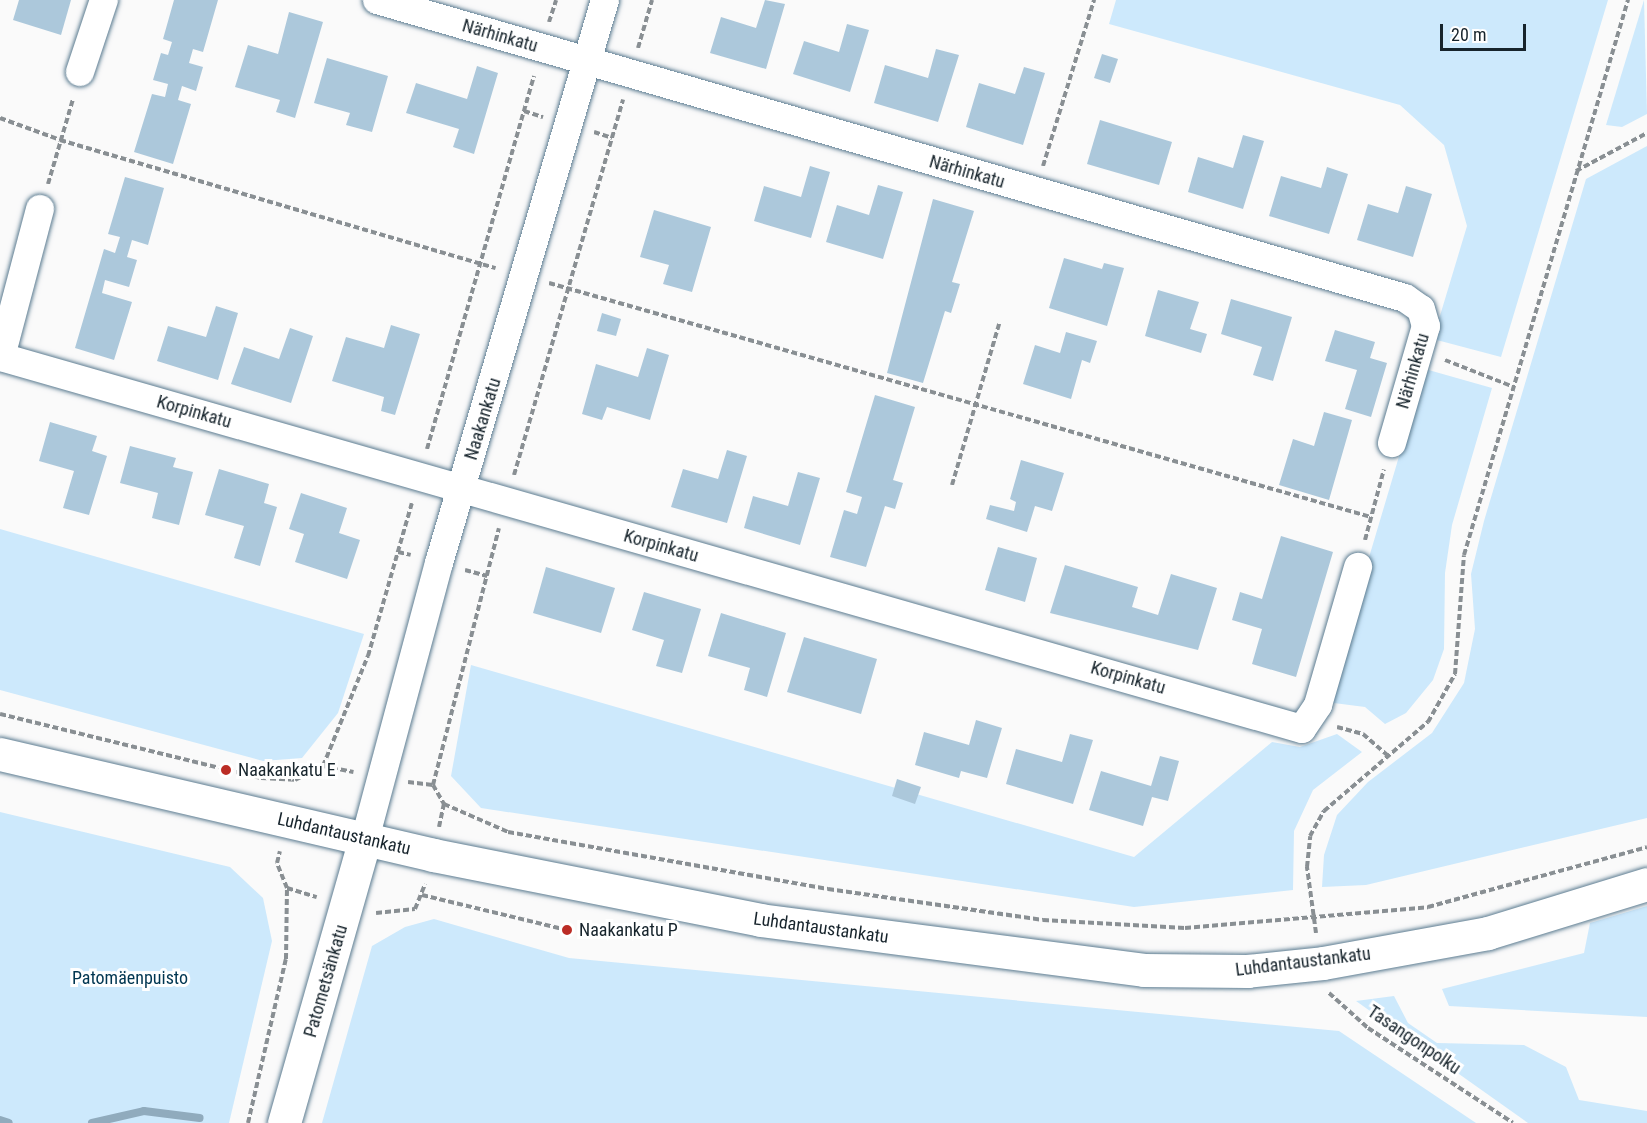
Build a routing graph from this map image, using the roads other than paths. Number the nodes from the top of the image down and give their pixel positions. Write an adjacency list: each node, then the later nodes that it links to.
1 (104, 0): 5 (street)
2 (377, 0): 4 (street, Närhinkatu)
3 (605, 0): 4 (street, Naakankatu)
4 (587, 63): 7 (street, Närhinkatu); 8 (street, Naakankatu)
5 (80, 72)
6 (40, 209): 8 (street, Korpinkatu)
7 (1392, 442)
8 (462, 489): 9 (street, Korpinkatu); 11 (street, Naakankatu)
9 (1358, 567)
10 (0, 754): 11 (street, Luhdantaustankatu)
11 (365, 839): 12 (street, Luhdantaustankatu); 13 (street, Patometsänkatu)
12 (1647, 884)
13 (284, 1123)

